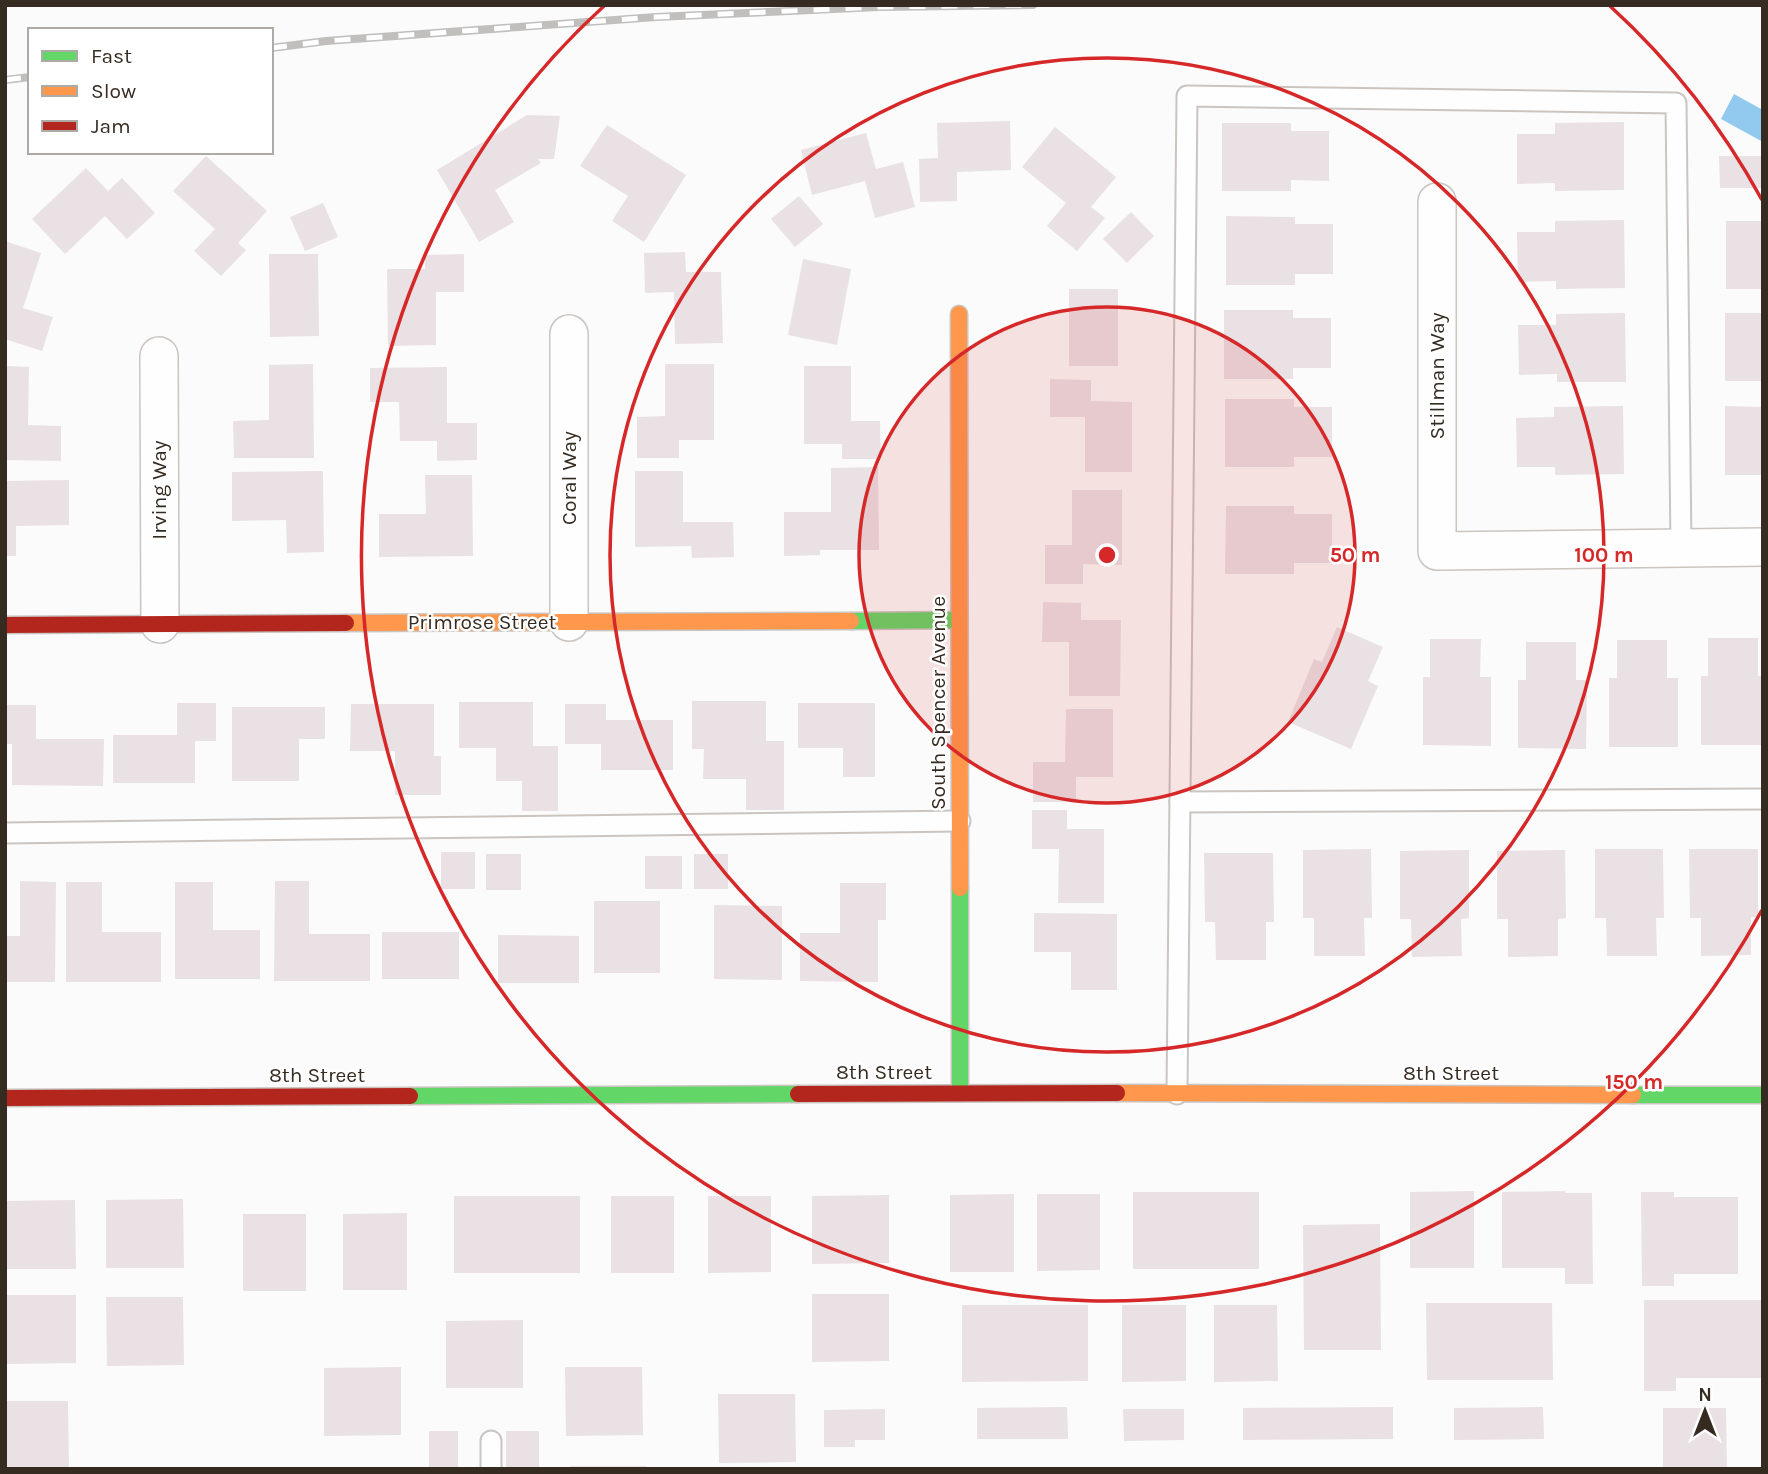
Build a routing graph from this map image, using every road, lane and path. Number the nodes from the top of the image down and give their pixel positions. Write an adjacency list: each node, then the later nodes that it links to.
1 (1437, 202): 6 (street, Stillman Way)
2 (959, 314): 7 (street, South Spencer Avenue)
3 (569, 334): 8 (street, Coral Way)
4 (159, 356): 9 (street, Irving Way)
5 (1763, 547): 6 (street)
6 (1681, 548): 12 (lane)
7 (959, 620): 8 (street, Primrose Street); 13 (street, South Spencer Avenue)
8 (569, 622): 9 (street, Primrose Street)
9 (160, 624): 10 (street, Primrose Street)
10 (5, 625)
11 (1763, 799): 12 (lane)
12 (1180, 802): 16 (lane)
13 (960, 821): 14 (lane); 15 (street, South Spencer Avenue)
14 (5, 833)
15 (960, 1093): 16 (street, 8th Street); 18 (street, 8th Street)
16 (1177, 1094): 17 (street, 8th Street)
17 (1763, 1095)
18 (5, 1098)
19 (491, 1441): 20 (lane)
20 (491, 1469)

